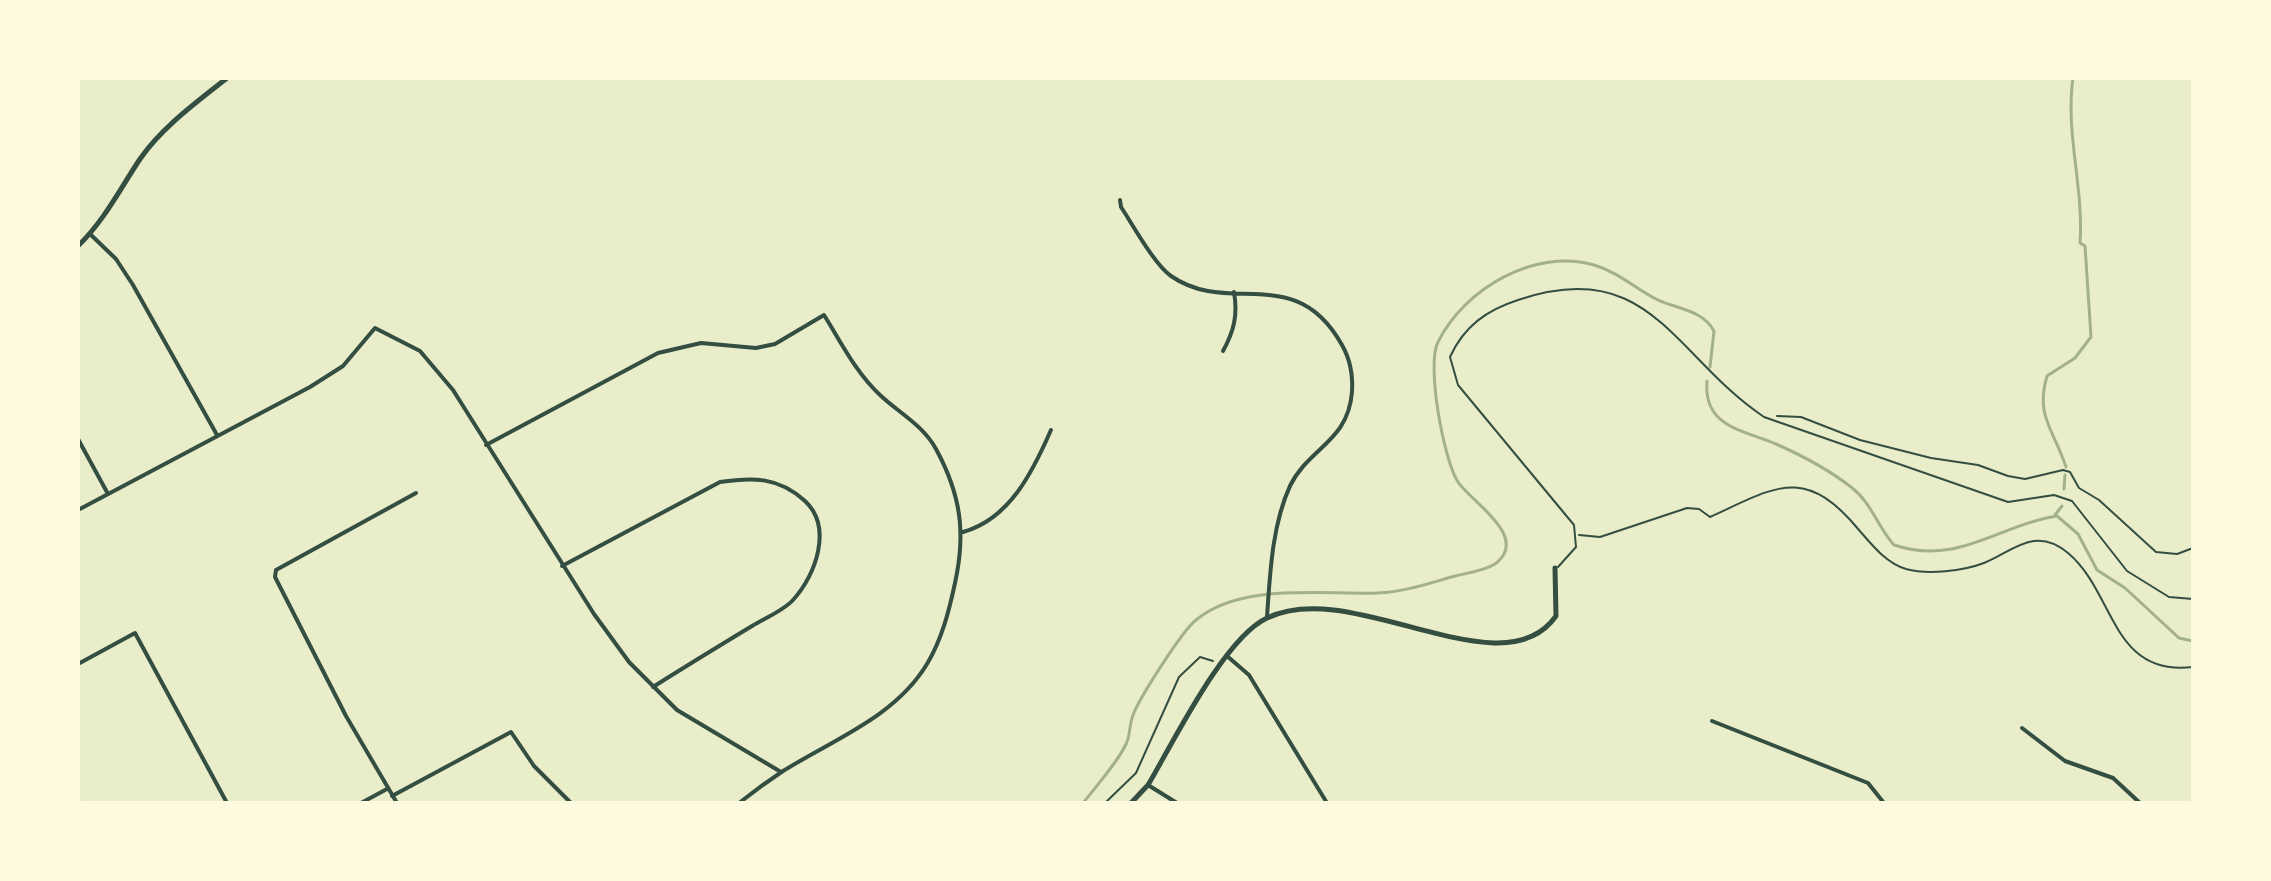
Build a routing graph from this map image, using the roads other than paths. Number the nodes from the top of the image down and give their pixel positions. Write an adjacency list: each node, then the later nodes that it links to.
1 (227, 78): 3 (street)
2 (1120, 200): 5 (street)
3 (90, 234): 4 (street); 8 (street)
4 (78, 246)
5 (1234, 292): 6 (street); 18 (street)
6 (1223, 351)
7 (1051, 430): 14 (street)
8 (217, 435): 10 (street); 12 (street)
9 (78, 439): 12 (street)
10 (486, 445): 14 (street); 15 (street)
11 (416, 493): 26 (street)
12 (108, 494): 13 (street)
13 (78, 510)
14 (963, 532): 24 (street)
15 (562, 566): 21 (street); 21 (street)
16 (1555, 568): 17 (lane); 18 (street)
17 (2193, 599)
18 (1267, 617): 19 (street)
19 (1227, 656): 25 (street); 35 (street)
20 (78, 664): 28 (street)
21 (653, 687): 24 (street)
22 (1712, 721): 36 (street)
23 (2022, 728): 37 (street)
24 (782, 772): 32 (street)
25 (1148, 785): 33 (street); 34 (street)
26 (387, 789): 27 (street); 29 (street)
27 (392, 796): 30 (street); 31 (street)
28 (227, 803)
29 (361, 803)
30 (397, 803)
31 (571, 803)
32 (739, 803)
33 (1131, 803)
34 (1177, 803)
35 (1327, 803)
36 (1884, 803)
37 (2140, 803)

